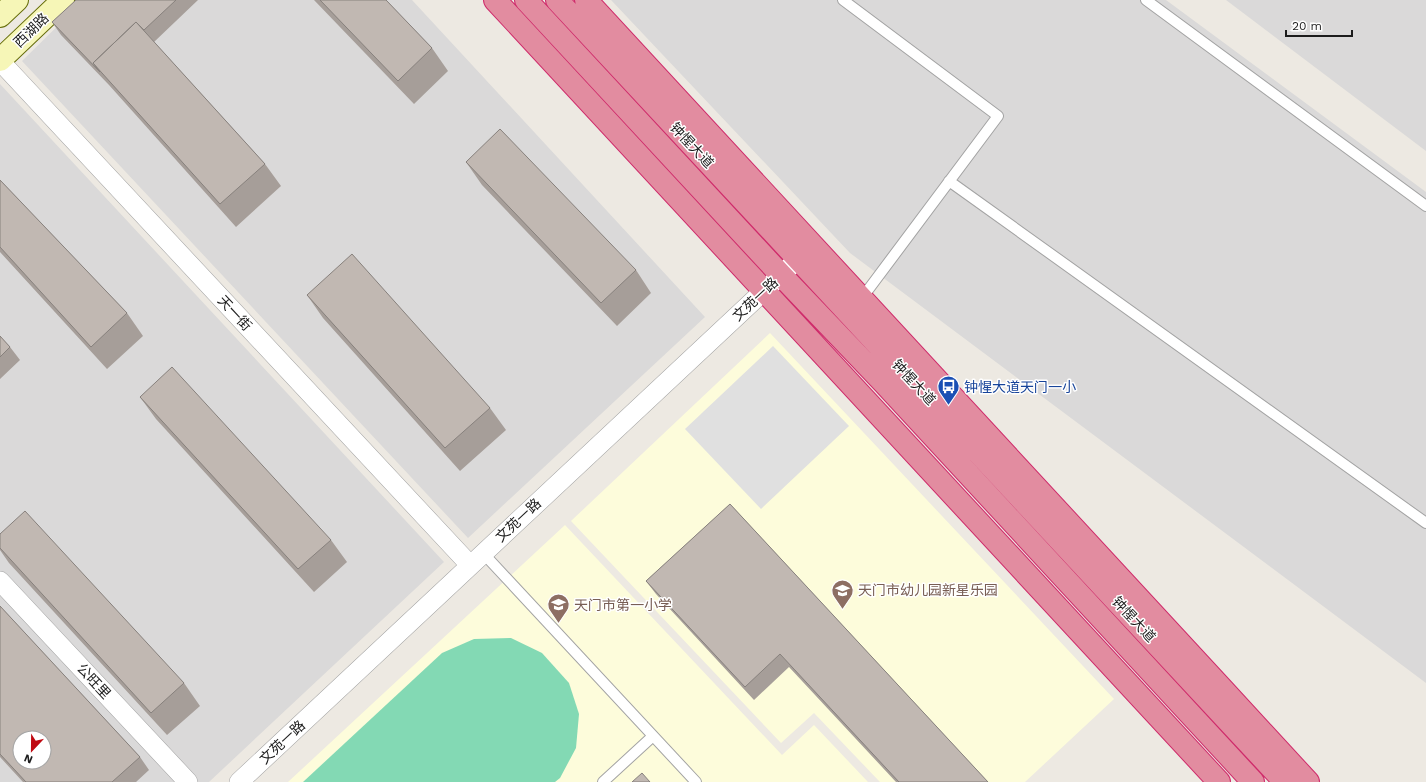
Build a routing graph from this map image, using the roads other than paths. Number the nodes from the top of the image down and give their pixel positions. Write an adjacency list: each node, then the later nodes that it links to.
1 (17, 0): 9 (main road)
2 (63, 0): 10 (main road, 西湖路)
3 (495, 0): 15 (highway)
4 (526, 0): 14 (highway, 钟惺大道)
5 (557, 0): 13 (highway, 钟惺大道)
6 (586, 0): 16 (highway)
7 (843, 0): 11 (lane)
8 (1146, 0): 12 (lane)
9 (0, 16)
10 (0, 61): 18 (street, 天一街)
11 (949, 181): 16 (lane); 17 (lane)
12 (1426, 206)
13 (798, 259): 14 (street, 文苑一路); 27 (highway, 钟惺大道)
14 (781, 275): 15 (street, 文苑一路); 26 (highway, 钟惺大道)
15 (764, 290): 18 (street, 文苑一路); 25 (highway)
16 (862, 298): 28 (highway)
17 (1426, 523)
18 (477, 559): 20 (lane); 22 (street, 文苑一路)
19 (0, 581): 21 (street, 公旺里)
20 (653, 736): 23 (lane); 24 (lane)
21 (188, 782)
22 (239, 782)
23 (603, 782)
24 (696, 782)
25 (1219, 782)
26 (1253, 782)
27 (1285, 782)
28 (1308, 782)

